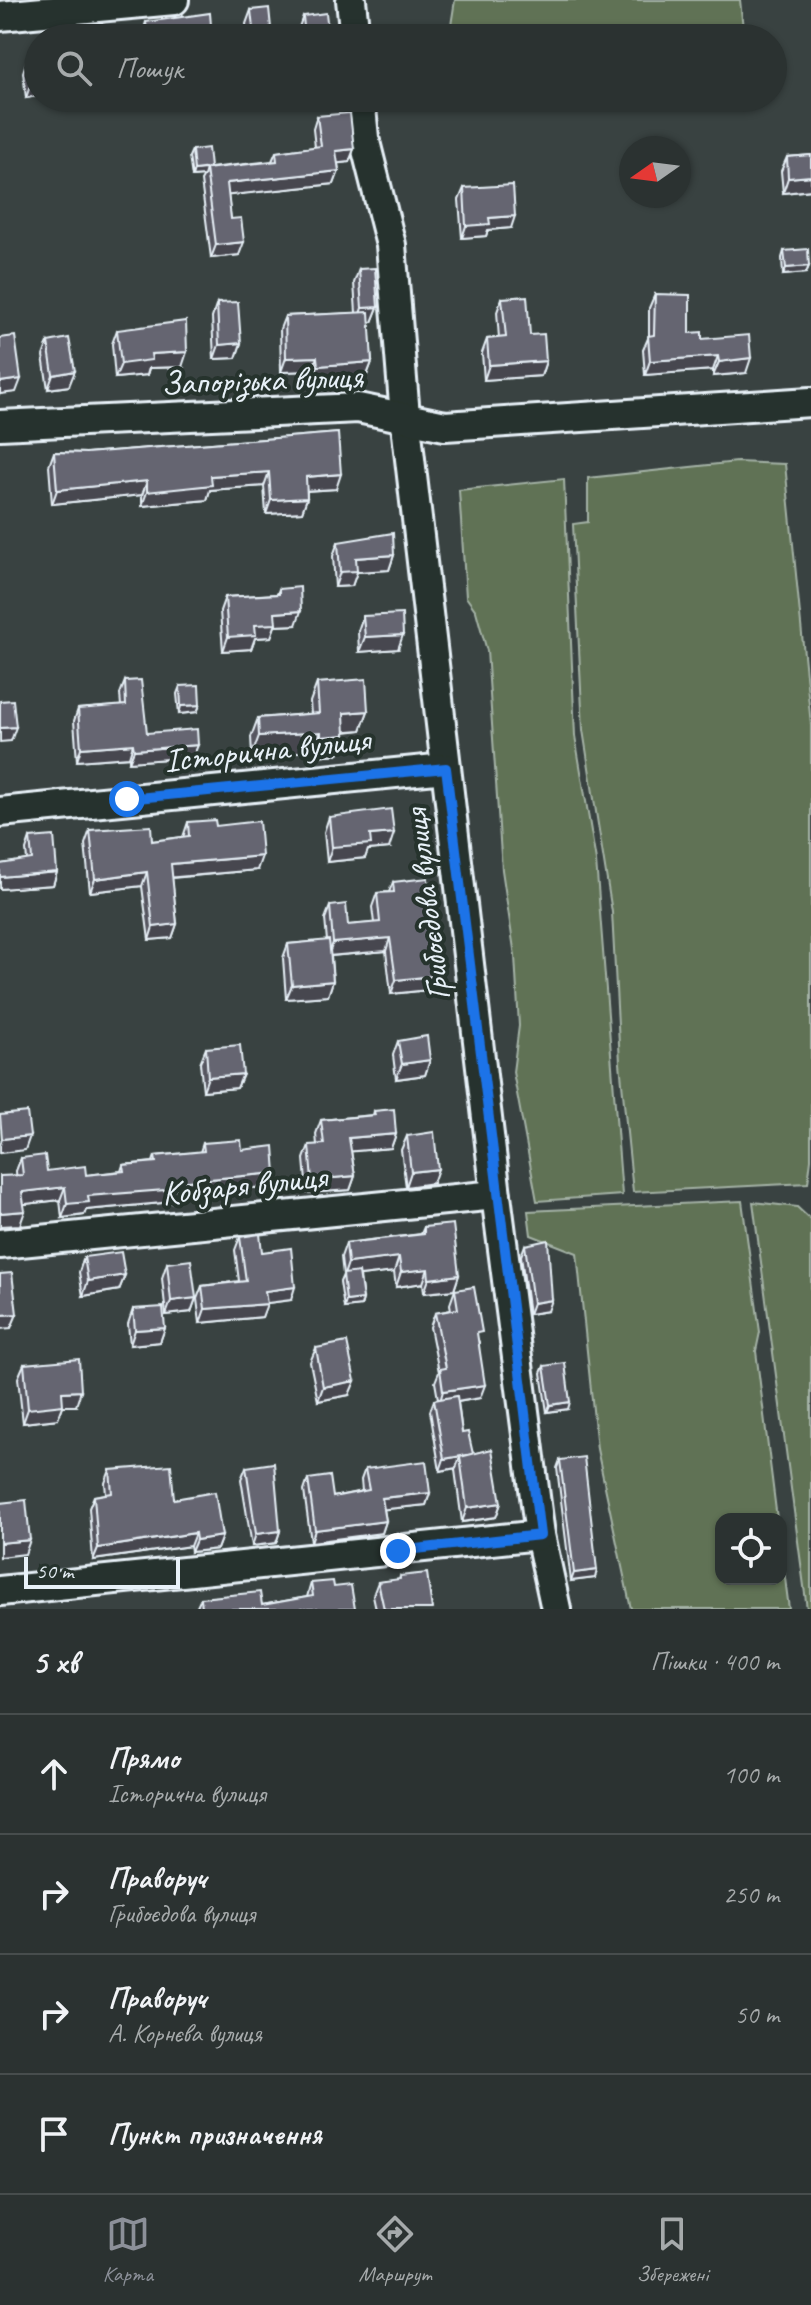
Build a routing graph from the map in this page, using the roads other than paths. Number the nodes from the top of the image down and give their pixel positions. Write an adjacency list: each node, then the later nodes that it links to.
1 (174, 0): 3 (street)
2 (351, 0): 4 (street)
3 (0, 16)
4 (354, 24)
5 (361, 112): 7 (street, Грибоєдова вулиця)
6 (811, 402): 7 (street, Запорізька вулиця)
7 (405, 416): 8 (street, Запорізька вулиця); 9 (street, Грибоєдова вулиця)
8 (0, 425)
9 (446, 768): 10 (street, Історична вулиця); 11 (street, Грибоєдова вулиця)
10 (0, 812)
11 (496, 1195): 12 (street, Кобзаря вулиця); 13 (street, Грибоєдова вулиця)
12 (0, 1244)
13 (540, 1535): 14 (street); 15 (street, Грибоєдова вулиця)
14 (0, 1591)
15 (556, 1609)

